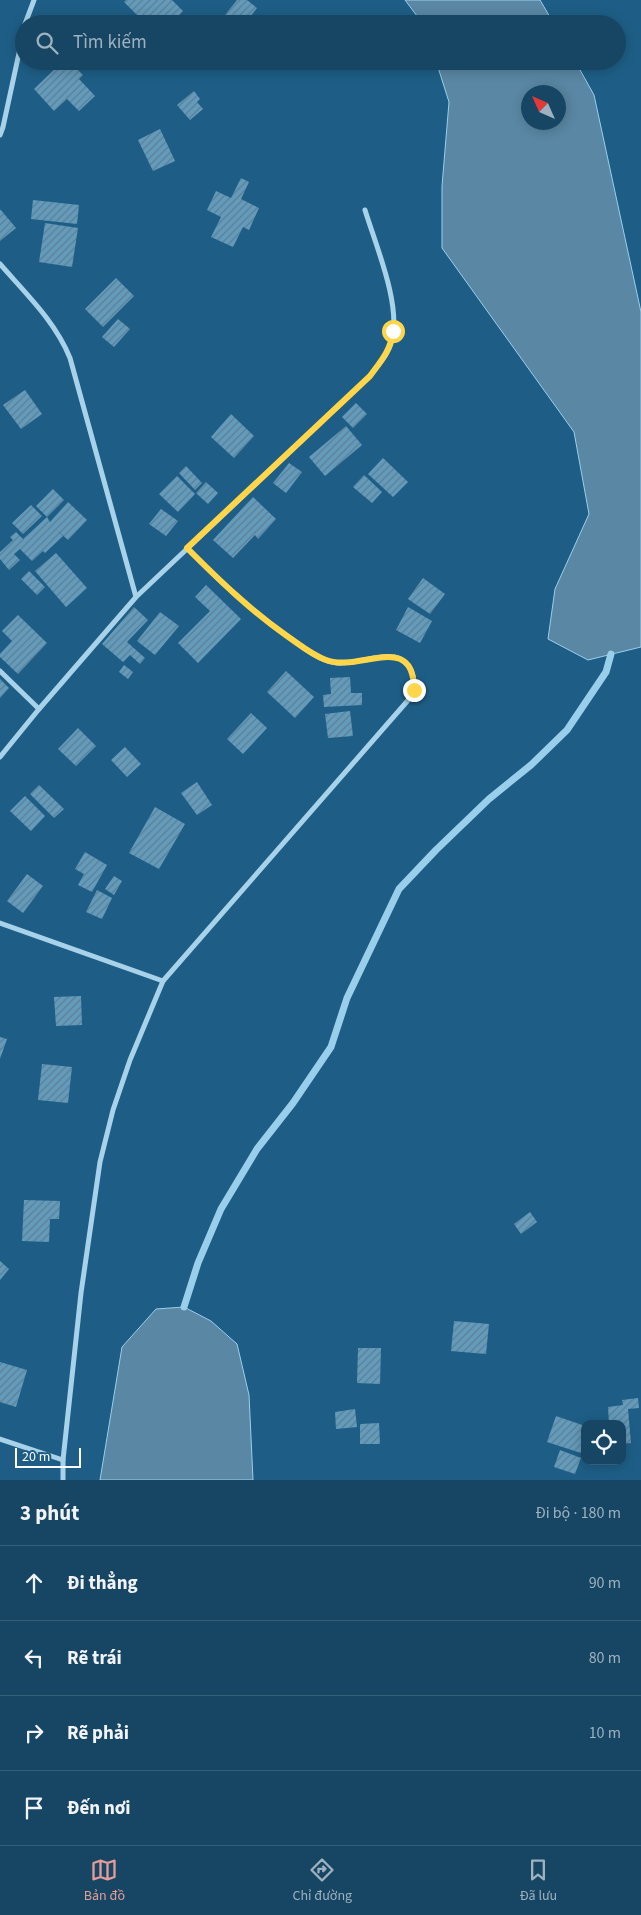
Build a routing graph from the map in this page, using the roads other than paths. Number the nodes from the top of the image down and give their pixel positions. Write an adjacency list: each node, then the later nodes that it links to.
1 (34, 0): 2 (street)
2 (28, 15)
3 (16, 70): 4 (street)
4 (0, 135)
5 (365, 210): 7 (street)
6 (0, 264): 8 (street)
7 (187, 548): 8 (street); 13 (street)
8 (136, 597): 10 (street)
9 (0, 671): 10 (street)
10 (39, 709): 11 (street)
11 (0, 757)
12 (0, 923): 13 (street)
13 (163, 981): 15 (street)
14 (0, 1440): 15 (street)
15 (63, 1460): 16 (street)
16 (63, 1480)

